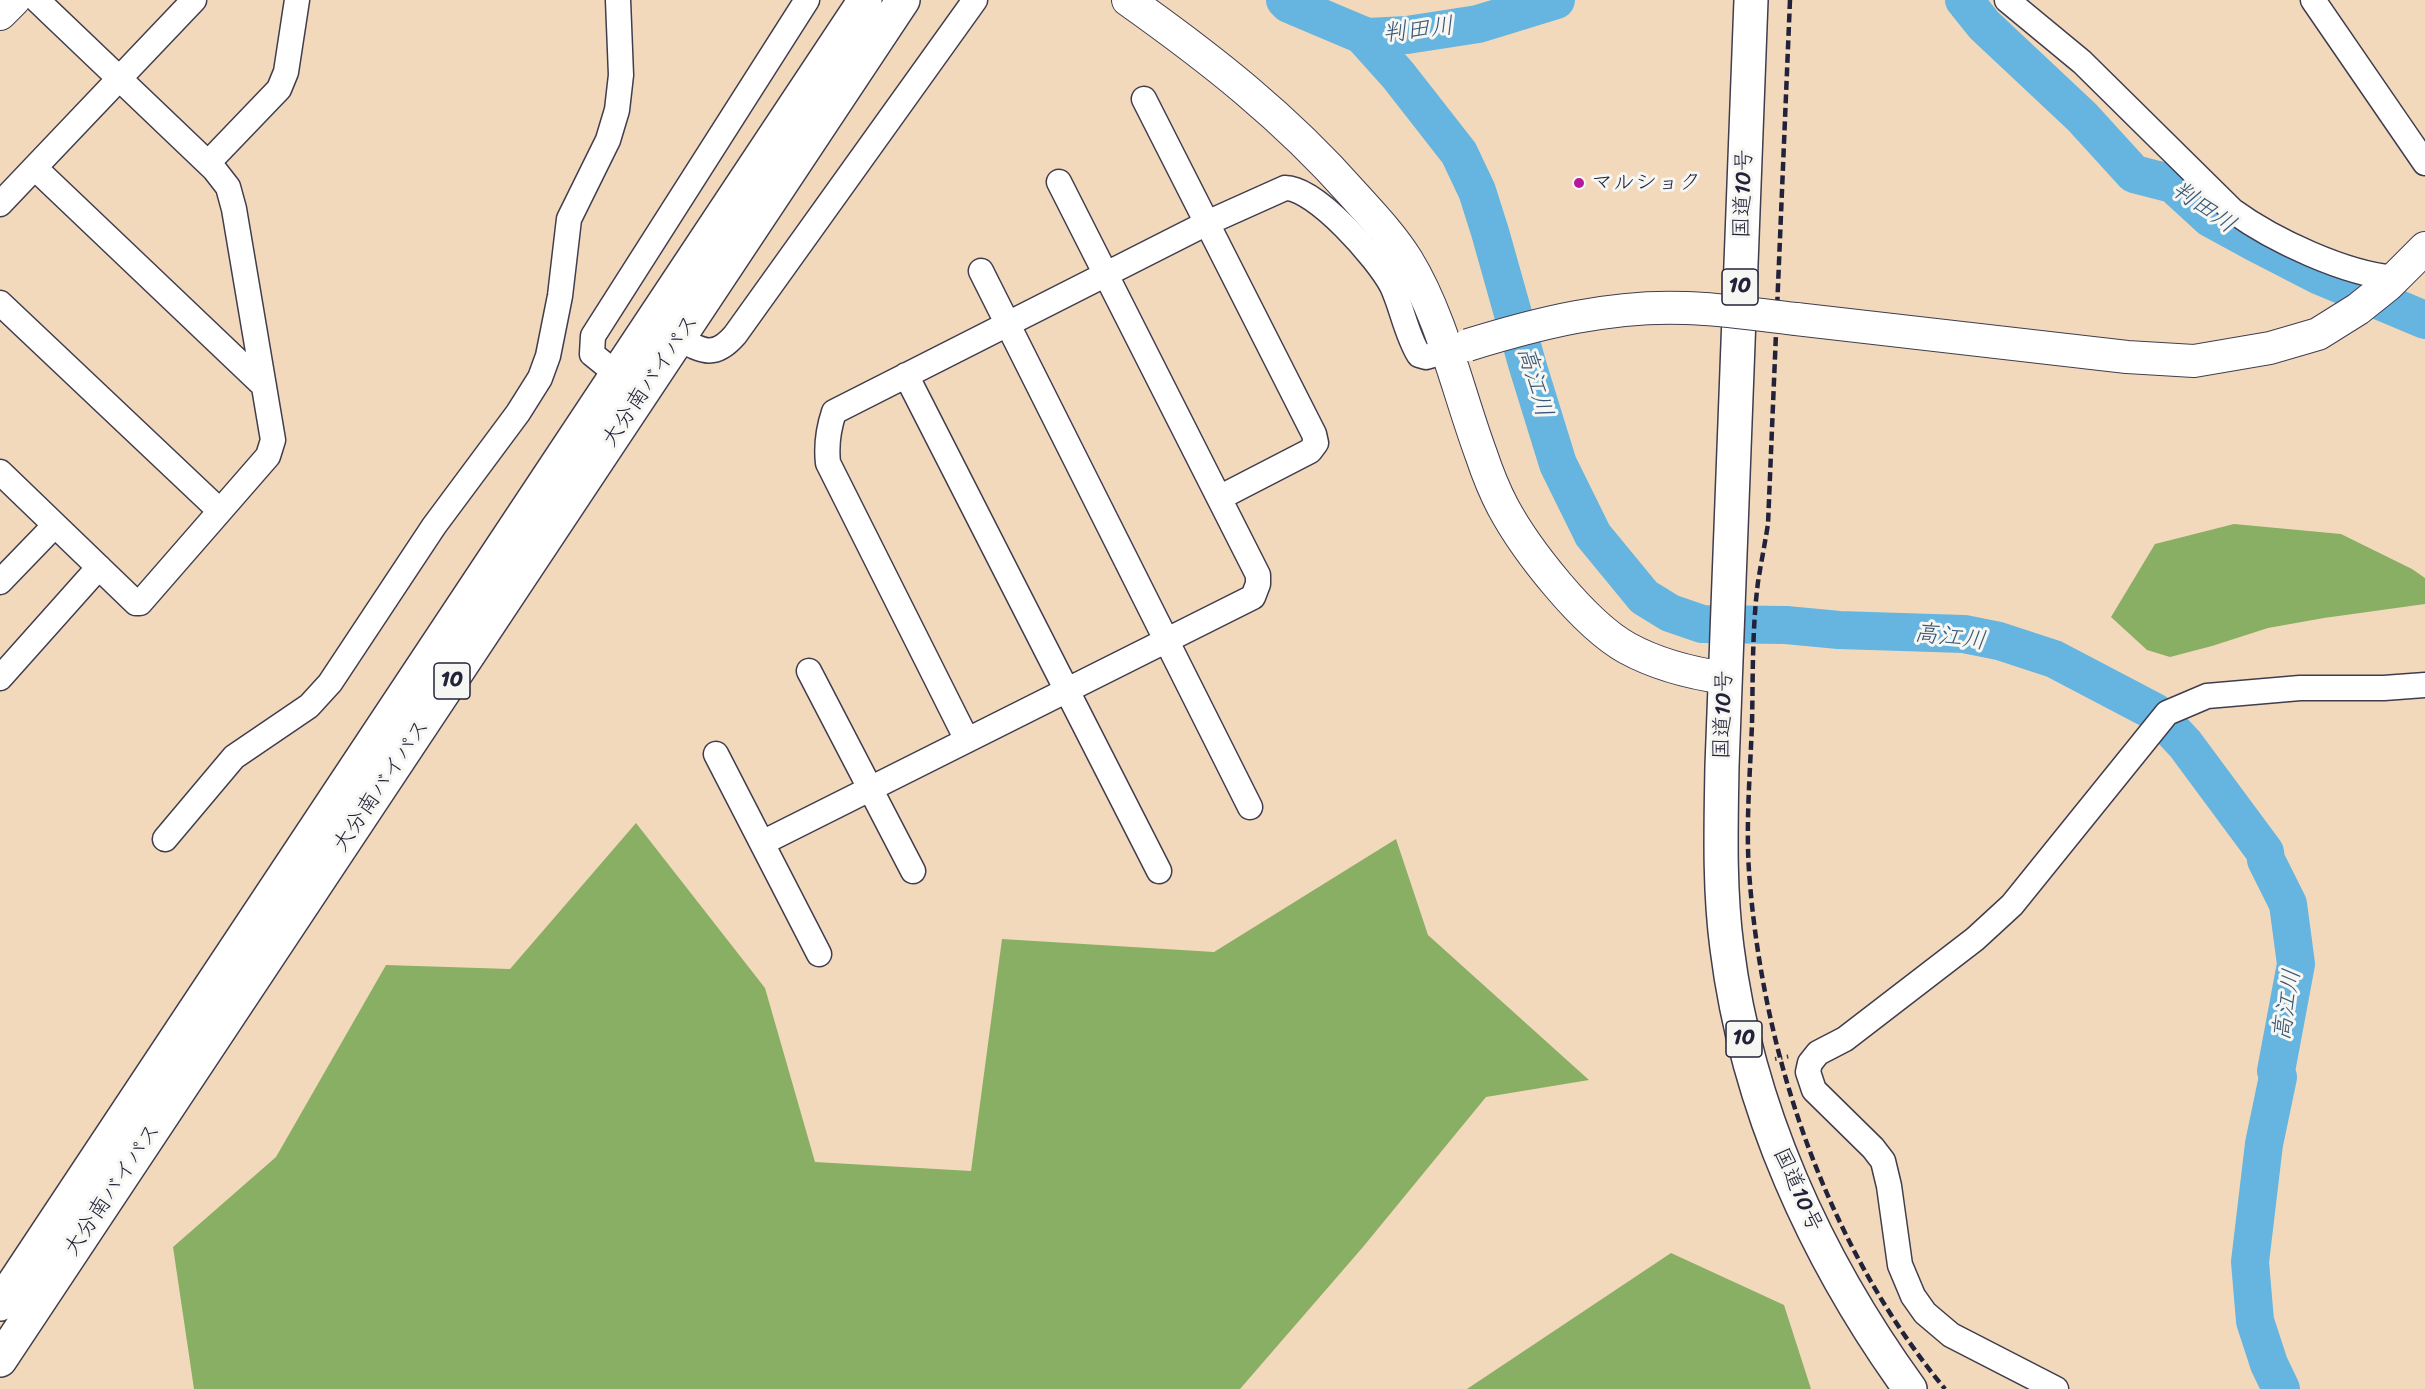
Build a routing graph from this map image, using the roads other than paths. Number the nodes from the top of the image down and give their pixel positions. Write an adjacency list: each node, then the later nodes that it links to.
1 (14, 0): 14 (street)
2 (37, 0): 15 (street)
3 (194, 0): 15 (street)
4 (297, 0): 17 (street)
5 (618, 0): 50 (street)
6 (807, 0): 31 (street)
7 (865, 0): 31 (highway, 大分南バイパス / 10)
8 (903, 0): 29 (highway, 大分南バイパス / 10)
9 (975, 0): 29 (street)
10 (1128, 0): 30 (street)
11 (1751, 0): 41 (highway, 国道10号 / 10)
12 (2007, 0): 26 (street)
13 (2313, 0): 18 (street)
14 (0, 14)
15 (119, 79): 17 (street); 19 (street)
16 (1144, 99): 22 (street)
17 (208, 163): 33 (street)
18 (2425, 163)
19 (35, 168): 21 (street); 33 (street)
20 (1059, 182): 25 (street)
21 (0, 204)
22 (1207, 224): 25 (street); 30 (street); 35 (street)
23 (2425, 248): 26 (street)
24 (981, 271): 28 (street)
25 (1106, 275): 28 (street); 35 (street)
26 (2391, 282): 30 (street, bridge)
27 (0, 303): 36 (street)
28 (1008, 324): 32 (street); 40 (street)
29 (679, 339): 56 (highway, 大分南バイパス / 10)
30 (1458, 348): 41 (street)
31 (618, 375): 55 (highway, 大分南バイパス / 10)
32 (906, 375): 45 (street); 46 (street)
33 (264, 386): 36 (street)
34 (0, 472): 37 (street)
35 (1219, 498): 40 (street)
36 (220, 511): 38 (street)
37 (55, 525): 38 (street); 39 (street)
38 (99, 567): 43 (street)
39 (0, 582)
40 (1166, 640): 45 (street); 49 (street)
41 (1726, 664): 57 (highway, 国道10号 / 10)
42 (809, 671): 48 (street)
43 (0, 678)
44 (2425, 685): 58 (street)
45 (1066, 690): 46 (street); 53 (street)
46 (967, 741): 48 (street)
47 (716, 754): 51 (street)
48 (870, 789): 51 (street); 52 (street)
49 (1250, 807)
50 (165, 839)
51 (762, 843): 54 (street)
52 (913, 871)
53 (1159, 871)
54 (819, 954)
55 (0, 1304)
56 (0, 1360)
57 (1910, 1389)
58 (2056, 1389)

